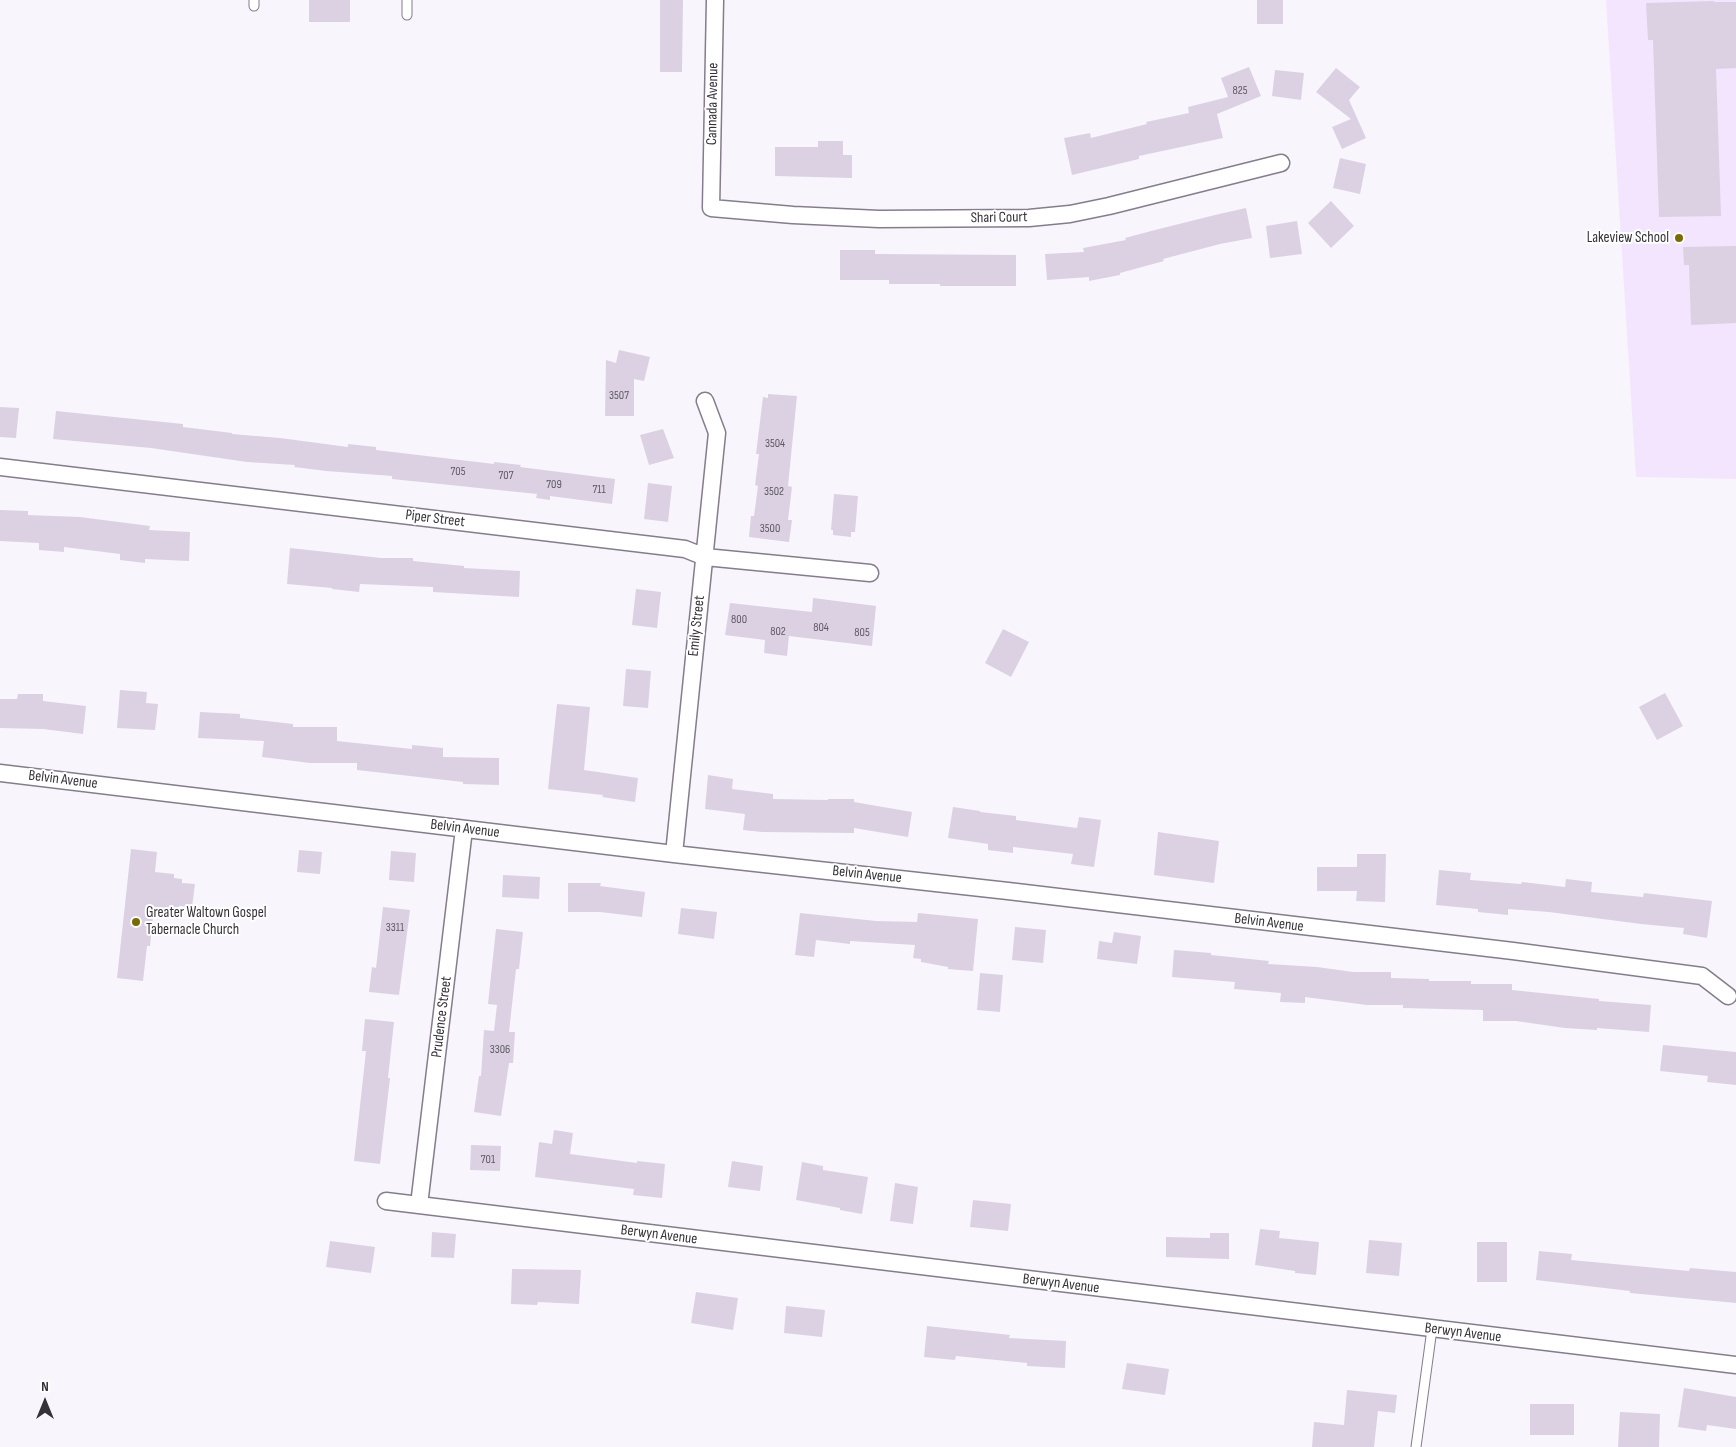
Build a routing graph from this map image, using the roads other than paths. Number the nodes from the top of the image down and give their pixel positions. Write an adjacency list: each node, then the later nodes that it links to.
1 (407, 0): 3 (lane)
2 (714, 0): 5 (street, Cannada Avenue)
3 (407, 15)
4 (1281, 163): 5 (street, Shari Court)
5 (711, 208)
6 (705, 401): 8 (street, Emily Street)
7 (0, 467): 8 (street, Piper Street)
8 (704, 557): 9 (street, Piper Street); 12 (street, Emily Street)
9 (870, 573)
10 (0, 773): 11 (street, Belvin Avenue)
11 (464, 828): 12 (street, Belvin Avenue); 15 (street, Prudence Street)
12 (674, 854): 13 (street, Belvin Avenue)
13 (1732, 995)
14 (386, 1201): 15 (street, Berwyn Avenue)
15 (419, 1204): 16 (street, Berwyn Avenue)
16 (1432, 1329): 17 (street, Berwyn Avenue); 18 (lane)
17 (1736, 1365)
18 (1416, 1447)

